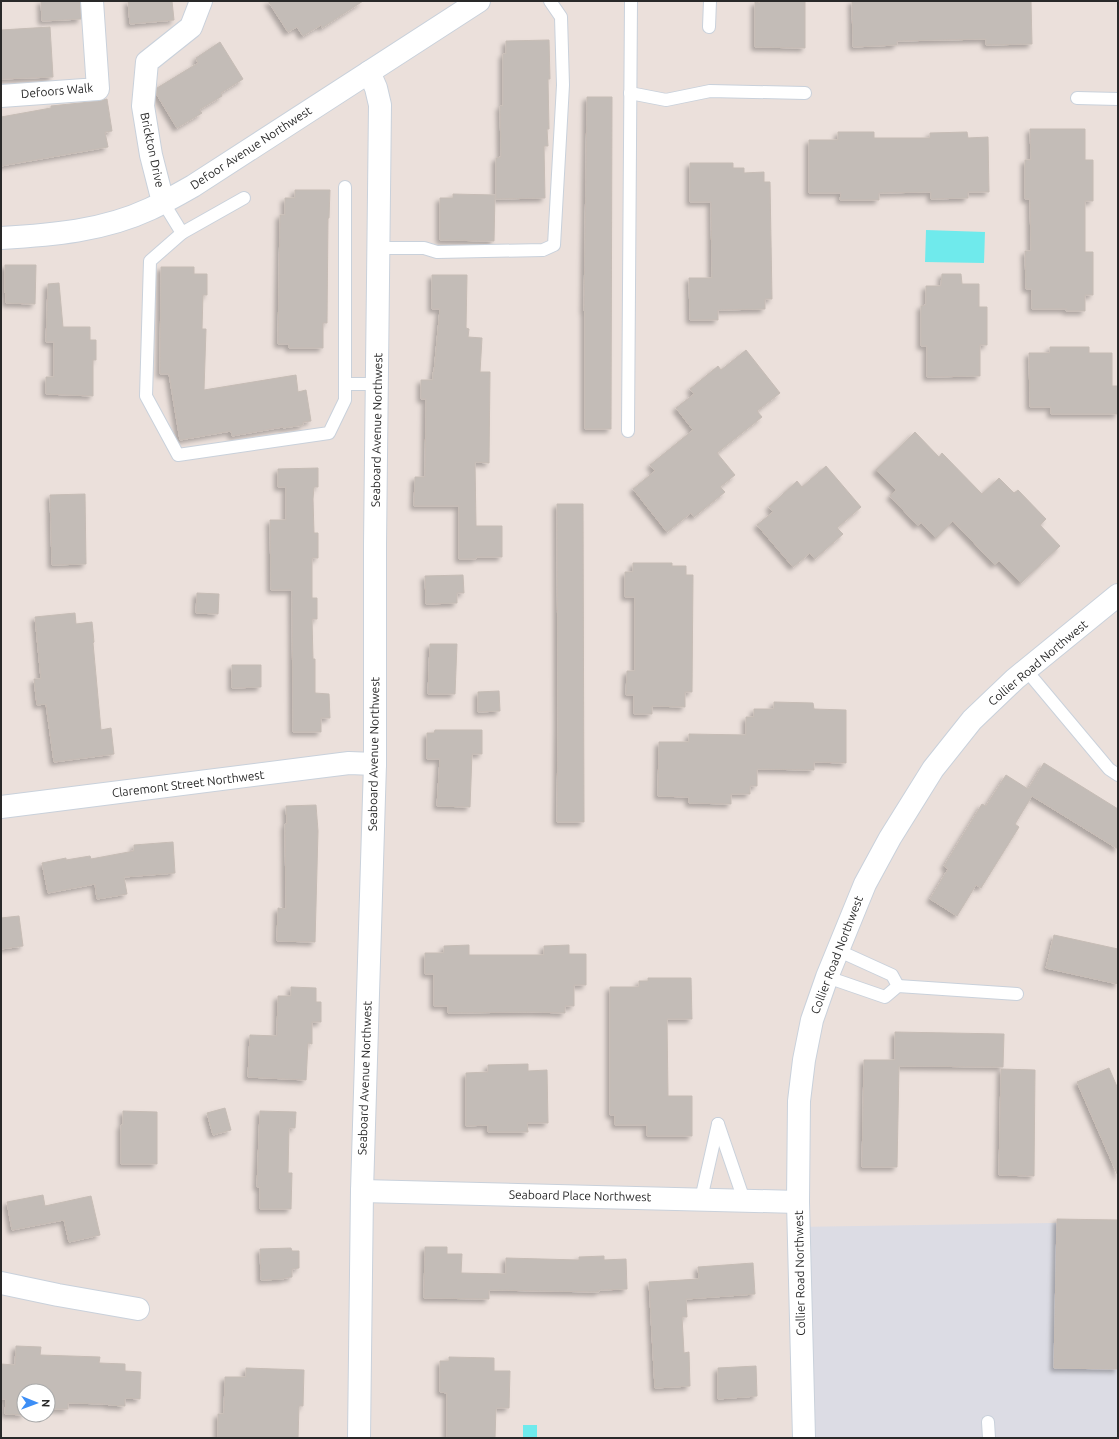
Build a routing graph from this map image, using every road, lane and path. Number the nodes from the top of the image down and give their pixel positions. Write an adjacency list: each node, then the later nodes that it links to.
1 (92, 1): 11 (street, Defoors Walk)
2 (201, 1): 16 (street, Brickton Drive)
3 (478, 1): 8 (street, Defoor Avenue Northwest)
4 (550, 1): 19 (lane)
5 (631, 1): 9 (lane)
6 (710, 1): 7 (lane)
7 (709, 27)
8 (369, 72): 16 (street, Defoor Avenue Northwest); 19 (street, Seaboard Avenue Northwest)
9 (630, 93): 10 (lane); 22 (lane)
10 (804, 93)
11 (1, 96)
12 (1077, 98): 13 (lane)
13 (1118, 99)
14 (345, 187): 20 (lane)
15 (244, 198): 17 (lane)
16 (163, 202): 17 (lane); 18 (street, Defoor Avenue Northwest)
17 (182, 233): 20 (lane)
18 (1, 238)
19 (379, 248): 21 (street, Seaboard Avenue Northwest)
20 (345, 384): 21 (lane)
21 (378, 384): 25 (street, Seaboard Avenue Northwest)
22 (628, 431)
23 (1118, 595): 24 (street, Collier Road Northwest)
24 (1026, 670): 26 (lane); 28 (street, Collier Road Northwest)
25 (375, 764): 27 (street, Claremont Street Northwest); 32 (street, Seaboard Avenue Northwest)
26 (1118, 775)
27 (1, 807)
28 (837, 950): 29 (street, Collier Road Northwest); 30 (lane)
29 (827, 977): 30 (lane); 35 (street, Collier Road Northwest)
30 (898, 986): 31 (lane)
31 (1017, 994)
32 (362, 1191): 33 (street, Seaboard Place Northwest); 39 (street, Seaboard Avenue Northwest)
33 (701, 1199): 34 (street, Seaboard Place Northwest); 34 (lane)
34 (744, 1200): 35 (street, Seaboard Place Northwest)
35 (798, 1202): 40 (street, Collier Road Northwest)
36 (1, 1283): 37 (street)
37 (138, 1309)
38 (988, 1422): 41 (lane)
39 (359, 1438)
40 (804, 1438)
41 (989, 1438)

